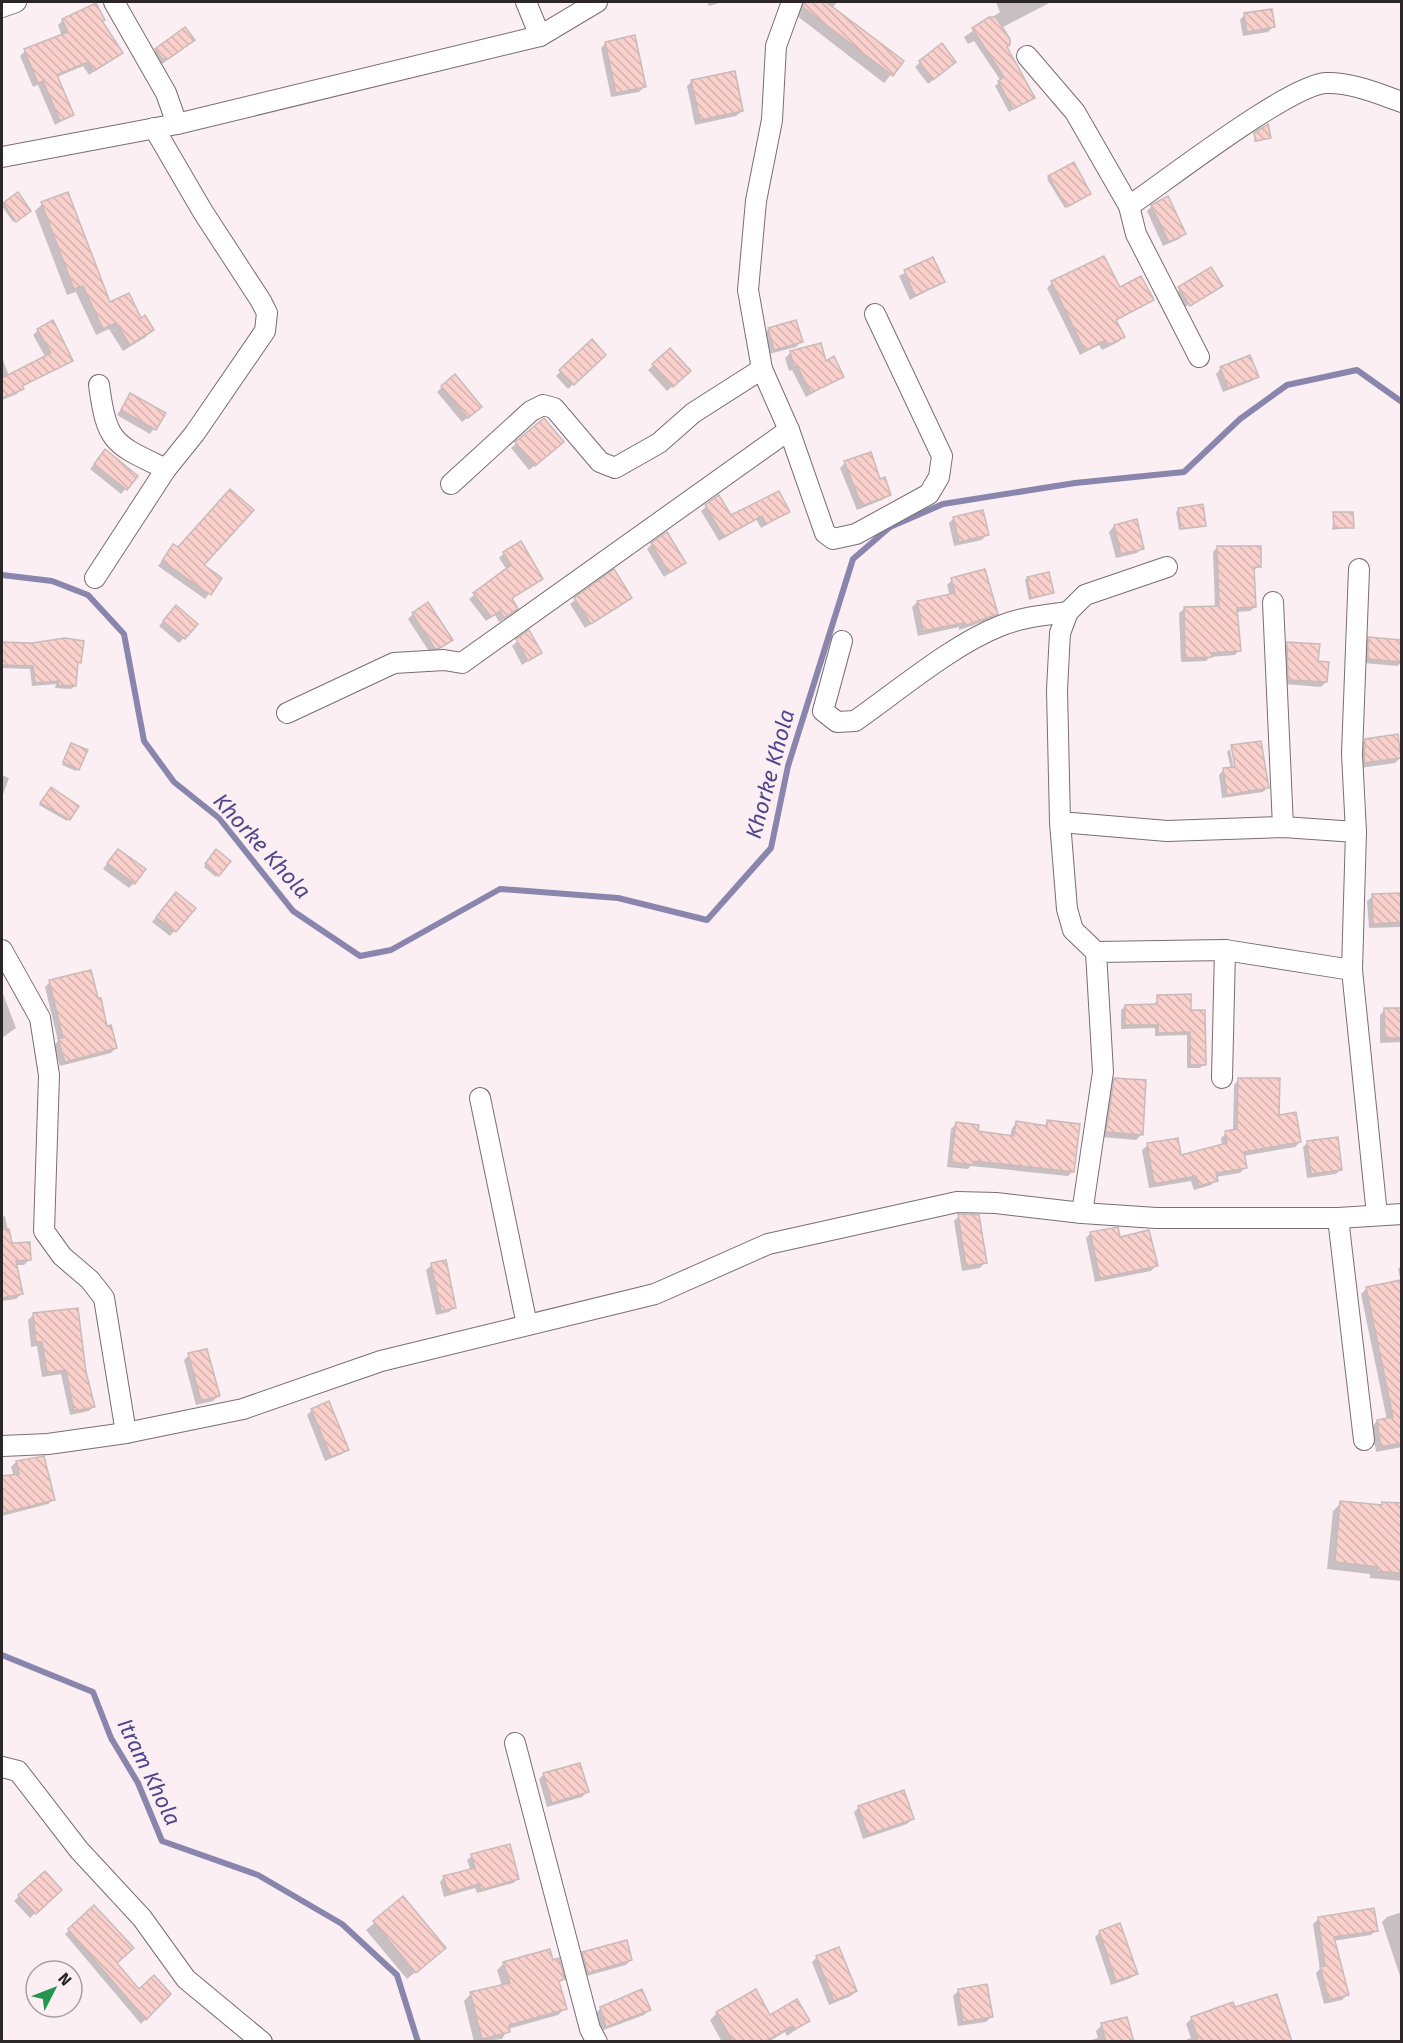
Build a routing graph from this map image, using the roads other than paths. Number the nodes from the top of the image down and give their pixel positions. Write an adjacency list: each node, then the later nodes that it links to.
1 (16, 2): 6 (street)
2 (114, 2): 10 (street)
3 (526, 2): 7 (street)
4 (597, 2): 7 (street)
5 (792, 2): 16 (street)
6 (2, 7)
7 (540, 36): 10 (street)
8 (1027, 57): 13 (street)
9 (1401, 102): 13 (street)
10 (177, 124): 11 (street)
11 (154, 128): 12 (street); 19 (street)
12 (2, 157)
13 (1129, 206): 15 (street)
14 (874, 314): 18 (street)
15 (1199, 357)
16 (762, 369): 18 (street); 20 (street)
17 (99, 385): 19 (street)
18 (789, 430): 27 (street)
19 (166, 469): 23 (street)
20 (451, 484)
21 (1167, 567): 25 (street)
22 (1359, 569): 30 (street)
23 (95, 578)
24 (1274, 602): 29 (street)
25 (1068, 612): 26 (street); 28 (street)
26 (842, 641)
27 (287, 712)
28 (1060, 822): 29 (street); 33 (street)
29 (1283, 827): 30 (street)
30 (1356, 832): 34 (street)
31 (2, 950): 42 (street)
32 (1225, 950): 33 (street); 34 (street); 35 (street)
33 (1096, 952): 37 (street)
34 (1352, 970): 39 (street)
35 (1222, 1078)
36 (480, 1098): 41 (street)
37 (1082, 1214): 40 (street); 41 (street)
38 (1401, 1214): 39 (street)
39 (1377, 1215): 40 (street)
40 (1338, 1218): 43 (street)
41 (527, 1325): 42 (street)
42 (126, 1433): 44 (street)
43 (1364, 1440)
44 (2, 1446)
45 (515, 1743): 48 (street)
46 (2, 1767): 47 (street)
47 (262, 2042)
48 (597, 2042)

